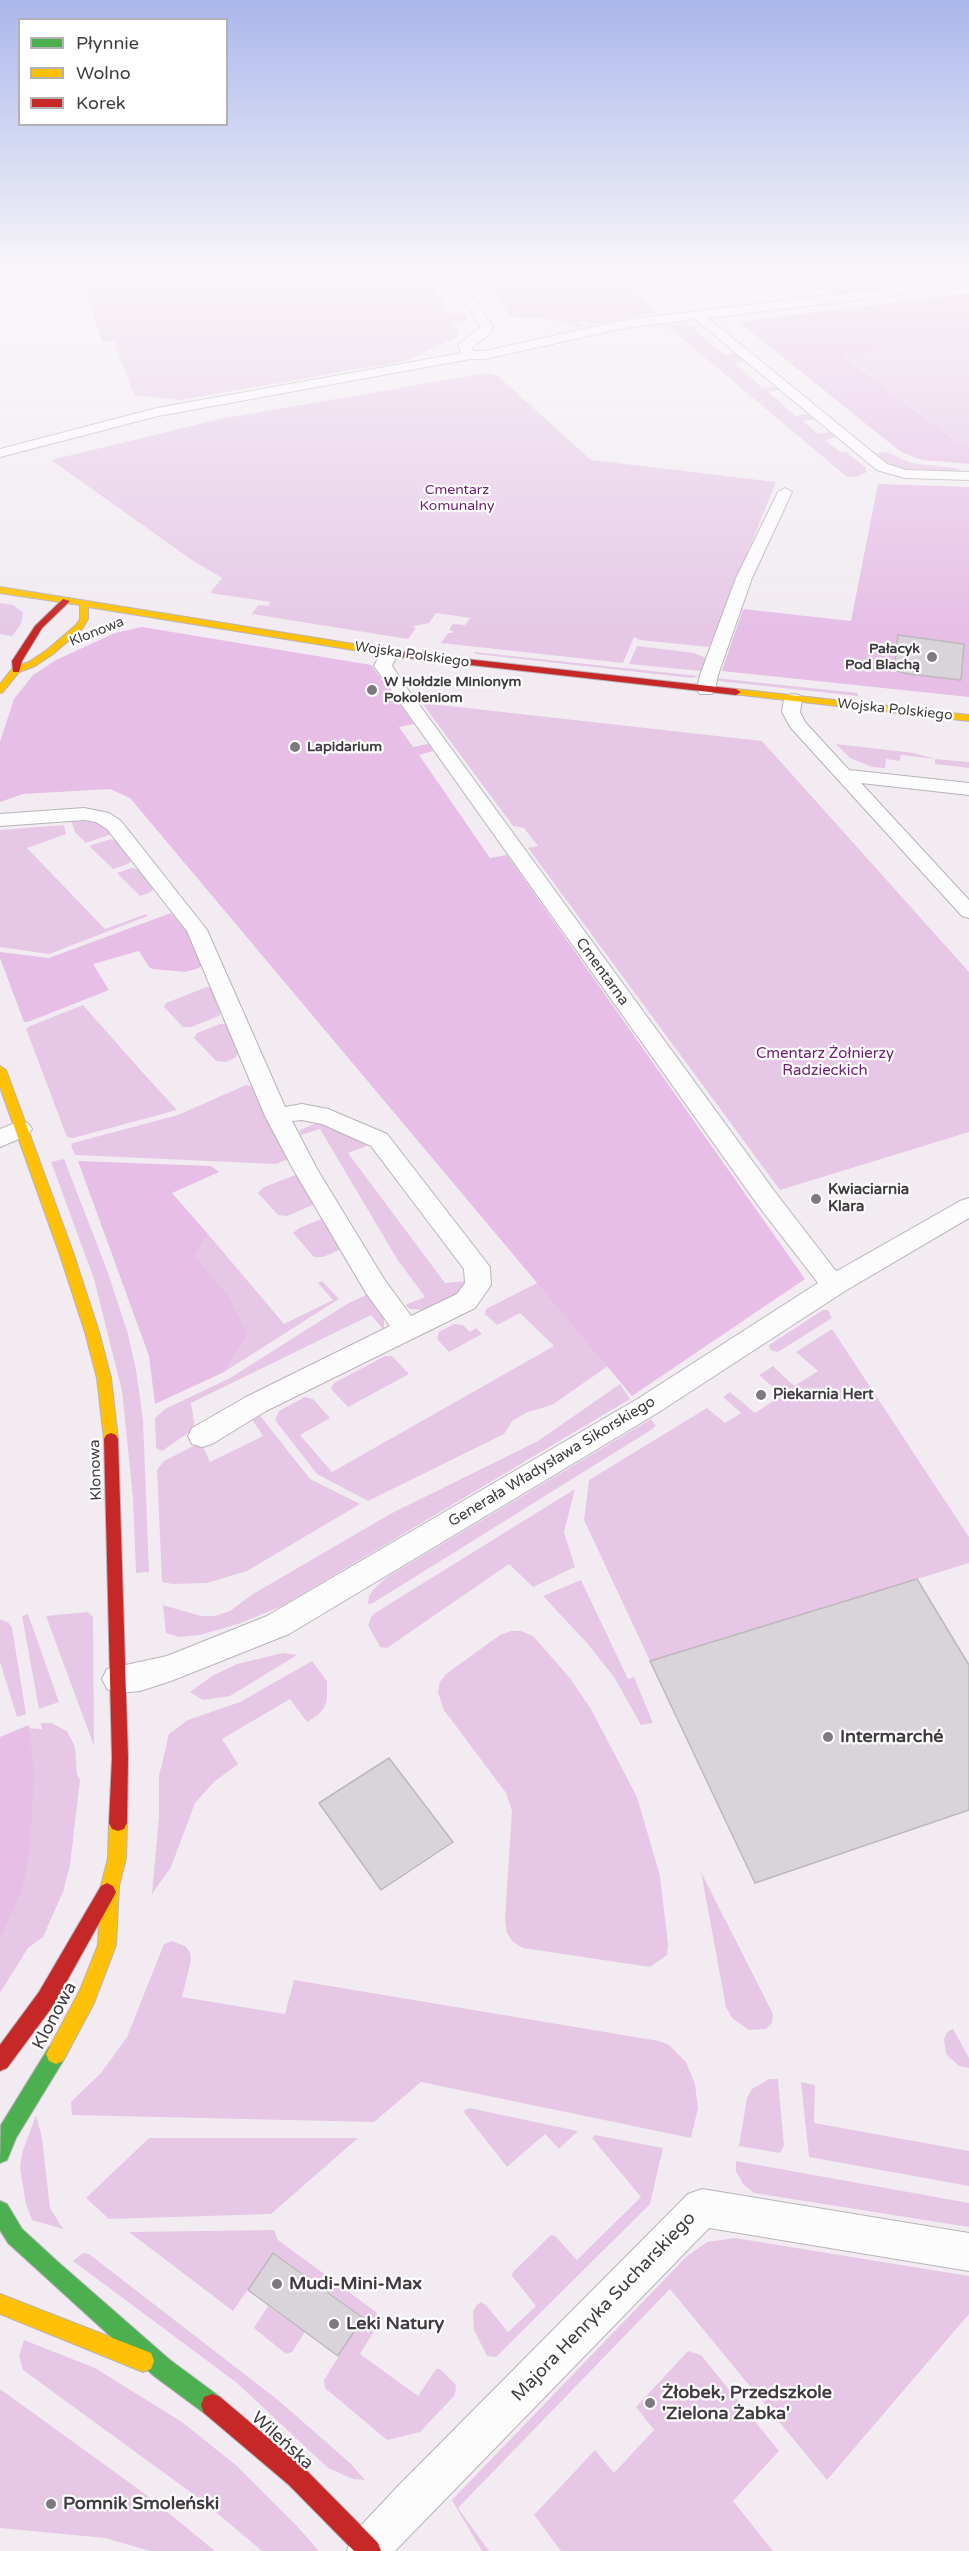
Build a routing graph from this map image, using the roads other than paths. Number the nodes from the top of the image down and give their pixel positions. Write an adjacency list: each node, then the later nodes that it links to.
1 (267, 392): 3 (street)
2 (791, 392): 4 (street)
3 (0, 453)
4 (969, 476)
5 (785, 492): 16 (street)
6 (0, 590): 7 (street, Wojska Polskiego)
7 (66, 601): 8 (street, Wojska Polskiego); 14 (street, Klonowa)
8 (84, 604): 9 (street, Wojska Polskiego); 12 (street, Klonowa)
9 (145, 615): 10 (street, Klonowa); 13 (street, Wojska Polskiego)
10 (118, 622)
11 (89, 634): 12 (street, Klonowa)
12 (50, 652): 14 (street, Klonowa)
13 (389, 653): 16 (street, Wojska Polskiego); 27 (street, Cmentarna)
14 (16, 670): 15 (street, Klonowa)
15 (0, 690)
16 (706, 690): 17 (street, Wojska Polskiego)
17 (793, 699): 18 (street, Wojska Polskiego); 19 (street)
18 (969, 718)
19 (843, 775): 20 (street); 22 (street)
20 (969, 789)
21 (0, 820): 24 (street)
22 (969, 912)
23 (0, 1070): 25 (street, Klonowa)
24 (277, 1116): 28 (street); 28 (street)
25 (10, 1134): 30 (street, Klonowa)
26 (965, 1217): 27 (street, Generała Władysława Sikorskiego)
27 (836, 1284): 30 (street, Generała Władysława Sikorskiego)
28 (406, 1329): 29 (street)
29 (202, 1436)
30 (118, 1679): 31 (street, Klonowa)
31 (110, 1886): 32 (street, Klonowa); 33 (street, Klonowa)
32 (0, 2061)
33 (0, 2153)
34 (0, 2211): 37 (street, Wileńska)
35 (969, 2252): 38 (street, Majora Henryka Sucharskiego)
36 (0, 2304): 37 (street, Wileńska)
37 (162, 2368): 38 (street, Wileńska)
38 (369, 2550)

